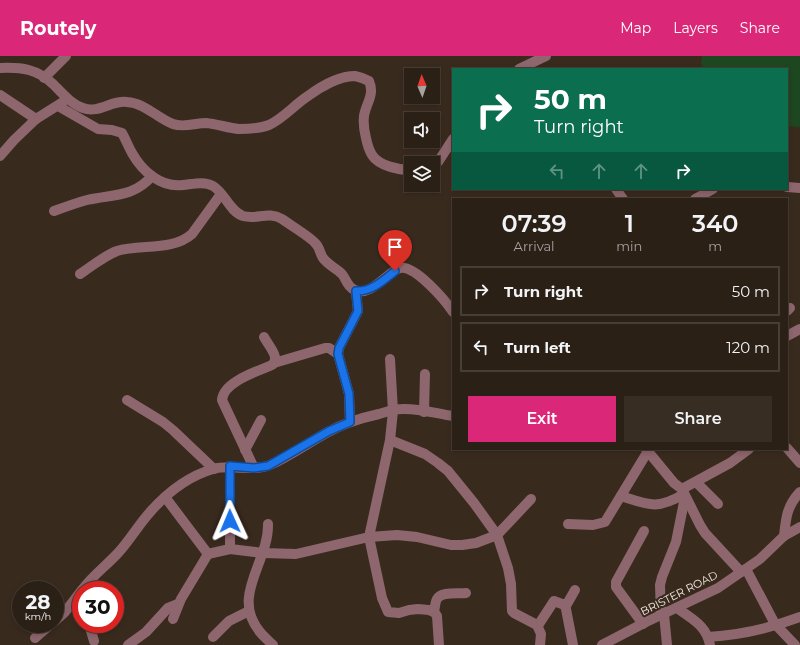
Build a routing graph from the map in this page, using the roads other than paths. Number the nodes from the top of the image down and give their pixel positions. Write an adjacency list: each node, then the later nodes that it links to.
1 (66, 56): 5 (street)
2 (546, 56): 4 (street)
3 (0, 68): 5 (street)
4 (521, 68)
5 (44, 78): 7 (street)
6 (0, 94): 9 (street)
7 (68, 99): 8 (street); 13 (street)
8 (58, 106): 9 (street); 14 (street)
9 (36, 119): 11 (street)
10 (452, 141): 12 (street)
11 (0, 156)
12 (440, 159)
13 (404, 169)
14 (152, 176): 18 (street); 20 (street)
15 (788, 187): 16 (street)
16 (800, 188)
17 (711, 190): 19 (street)
18 (221, 194): 21 (street); 22 (street)
19 (697, 198)
20 (54, 211)
21 (80, 274)
22 (356, 291): 23 (street); 27 (street)
23 (452, 311)
24 (800, 329): 25 (street)
25 (788, 335)
26 (264, 337): 29 (street)
27 (338, 354): 29 (street); 36 (street)
28 (390, 359): 32 (street)
29 (274, 363): 39 (street)
30 (424, 374): 33 (street)
31 (127, 400): 45 (street)
32 (393, 410): 33 (street); 36 (street); 37 (street)
33 (424, 412): 34 (street)
34 (452, 416)
35 (261, 420): 39 (street)
36 (350, 422): 44 (street)
37 (390, 440): 57 (street); 59 (street)
38 (788, 449): 42 (street)
39 (245, 450): 44 (street)
40 (647, 450): 48 (street); 49 (street)
41 (748, 450): 46 (street)
42 (800, 463)
43 (230, 466): 44 (street); 45 (street); 60 (street)
44 (254, 468)
45 (214, 469): 50 (street)
46 (696, 482): 48 (street); 52 (street)
47 (800, 492): 58 (street)
48 (683, 494): 49 (street); 63 (street); 74 (street)
49 (621, 496): 54 (street)
50 (165, 497): 62 (street); 64 (street)
51 (531, 499): 57 (street)
52 (718, 504)
53 (268, 524): 61 (street)
54 (568, 524)
55 (800, 527): 58 (street, BRISTER ROAD)
56 (644, 531): 77 (street)
57 (497, 535): 59 (street); 79 (street)
58 (784, 536): 63 (street, BRISTER ROAD)
59 (369, 537): 61 (street); 73 (street)
60 (230, 549): 61 (street); 62 (street)
61 (263, 553): 71 (street)
62 (208, 554): 68 (street)
63 (743, 570): 70 (street, BRISTER ROAD); 78 (street)
64 (91, 581)
65 (575, 590): 69 (street)
66 (466, 593): 73 (street)
67 (72, 602): 72 (street)
68 (178, 604): 76 (street); 86 (street)
69 (565, 604): 79 (street); 90 (street)
70 (677, 608): 74 (street, BRISTER ROAD); 85 (street)
71 (250, 611): 83 (street); 87 (street)
72 (64, 612)
73 (434, 612): 88 (street)
74 (663, 614): 77 (street, BRISTER ROAD); 92 (street)
75 (800, 617): 78 (street)
76 (173, 619)
77 (643, 624): 91 (street, BRISTER ROAD)
78 (775, 624): 85 (street); 93 (street)
79 (537, 625): 89 (street)
80 (41, 633): 82 (street)
81 (92, 633): 84 (street)
82 (36, 638)
83 (213, 638)
84 (94, 641)
85 (709, 641)
86 (128, 645)
87 (274, 645)
88 (439, 645)
89 (540, 645)
90 (573, 645)
91 (602, 645)
92 (667, 645)
93 (795, 645)

